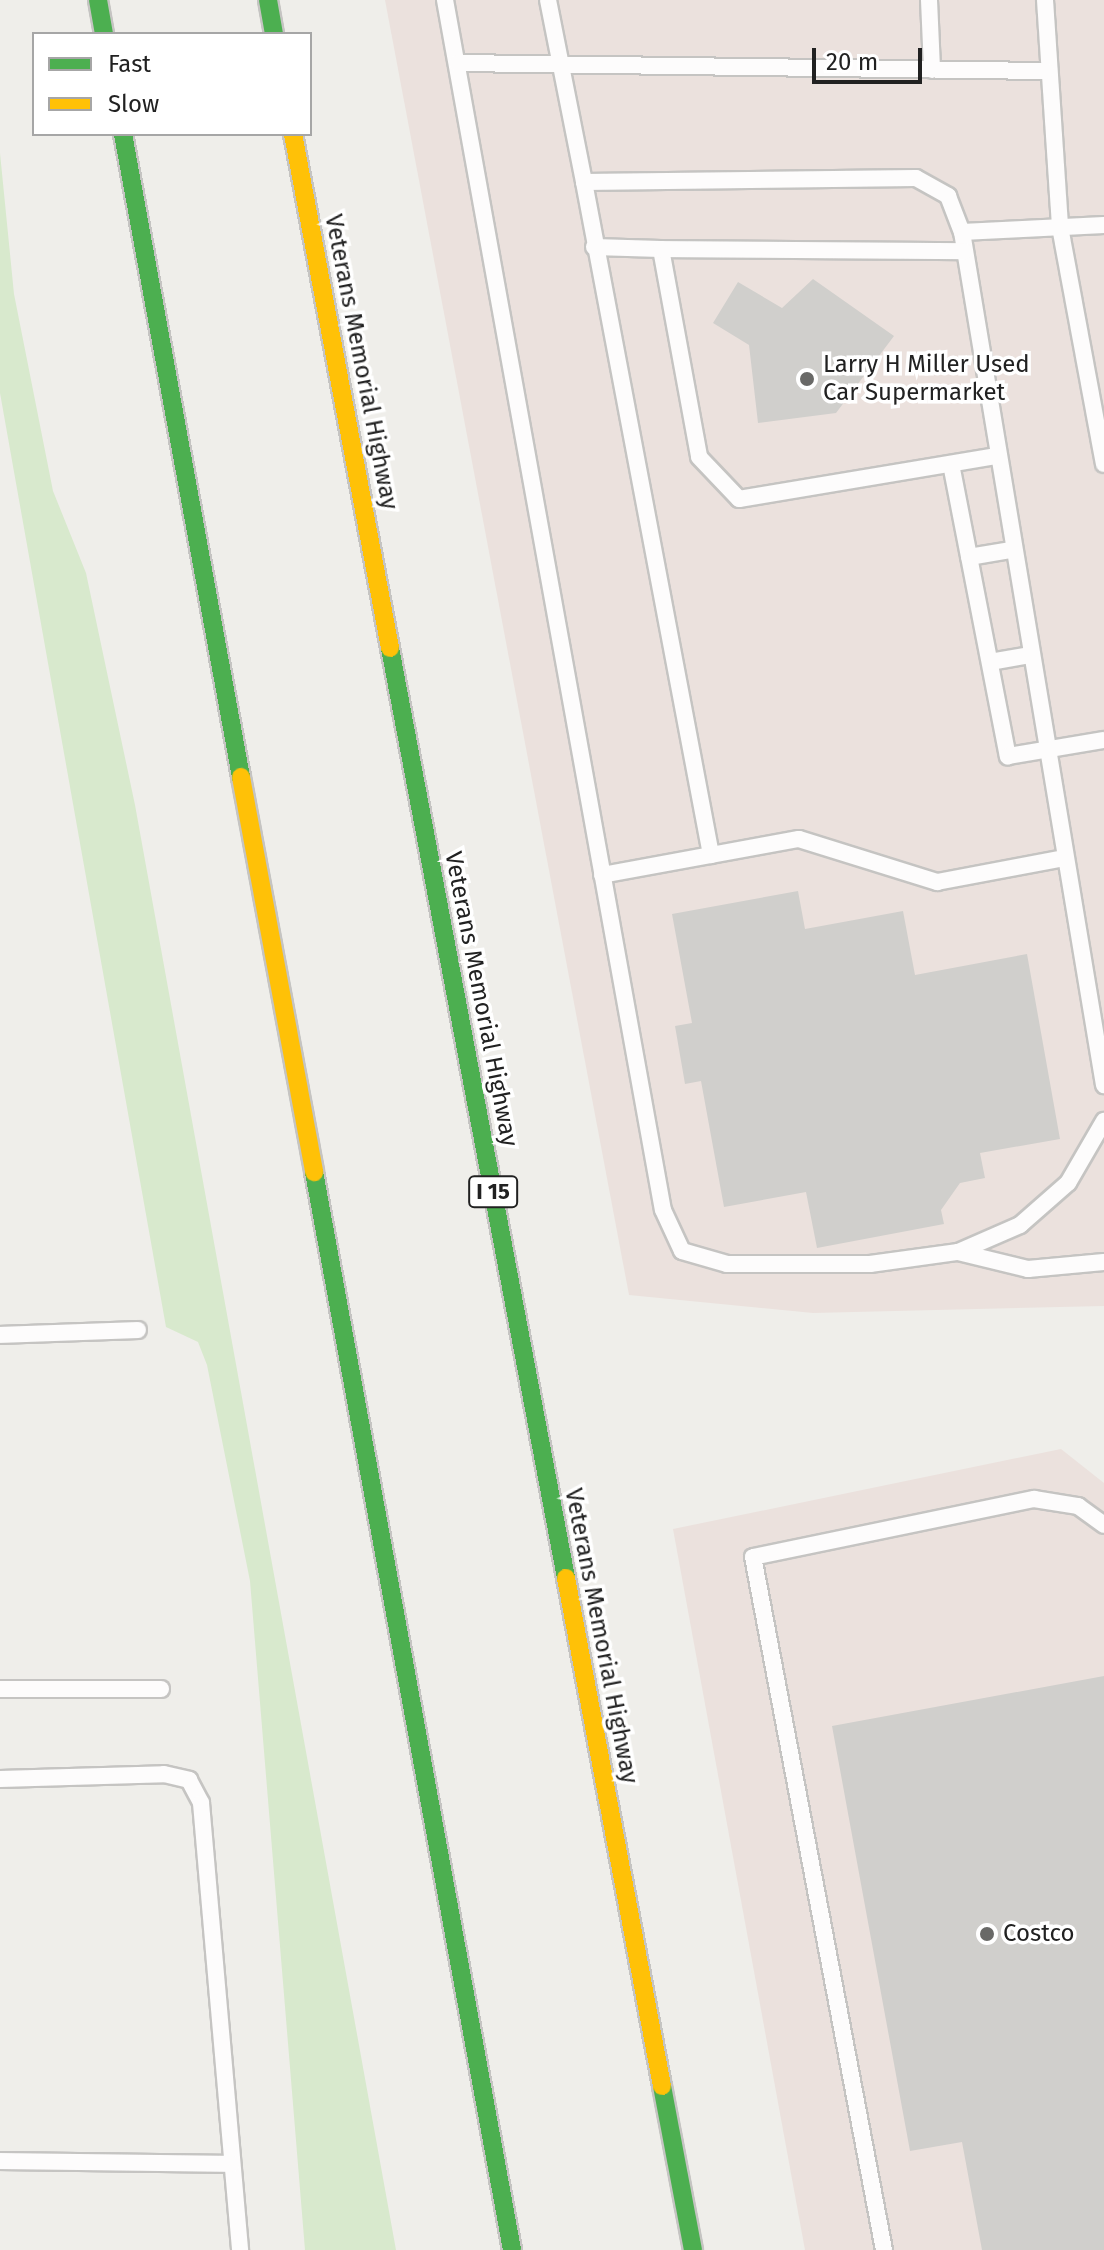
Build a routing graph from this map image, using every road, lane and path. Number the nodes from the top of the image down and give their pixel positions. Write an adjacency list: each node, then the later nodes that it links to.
1 (98, 0): 7 (highway)
2 (268, 0): 8 (highway)
3 (445, 0): 9 (lane)
4 (548, 0): 10 (lane)
5 (929, 0): 11 (lane)
6 (1045, 0): 12 (lane)
7 (104, 32)
8 (274, 32)
9 (457, 63): 10 (lane); 33 (lane)
10 (560, 65): 11 (lane); 15 (lane)
11 (932, 70): 12 (lane)
12 (1046, 71): 17 (lane)
13 (123, 136): 46 (highway)
14 (293, 136): 48 (highway, Veterans Memorial Highway / I 15)
15 (584, 182): 18 (lane); 19 (lane)
16 (1104, 225): 17 (lane)
17 (1060, 227): 18 (lane); 24 (lane)
18 (962, 232): 21 (lane)
19 (594, 247): 20 (lane); 31 (lane)
20 (661, 249): 21 (lane); 23 (lane)
21 (964, 251): 22 (lane)
22 (995, 456): 23 (lane); 25 (lane)
23 (951, 464): 26 (lane)
24 (1104, 464)
25 (1011, 550): 26 (lane); 27 (lane)
26 (969, 557): 28 (lane)
27 (1029, 655): 28 (lane); 30 (lane)
28 (990, 662): 30 (lane)
29 (1104, 740): 30 (lane)
30 (1045, 749): 32 (lane)
31 (711, 855): 32 (lane); 33 (lane)
32 (1064, 858): 34 (lane)
33 (602, 875): 36 (lane)
34 (1104, 1085)
35 (1104, 1121): 36 (lane)
36 (958, 1252): 37 (lane)
37 (1104, 1262)
38 (138, 1330): 39 (lane)
39 (0, 1335)
40 (1104, 1525): 49 (lane)
41 (0, 1689): 42 (lane)
42 (161, 1689)
43 (0, 1779): 45 (lane)
44 (0, 2161): 45 (lane)
45 (232, 2164): 47 (lane)
46 (511, 2245)
47 (240, 2250)
48 (693, 2250)
49 (884, 2250)

